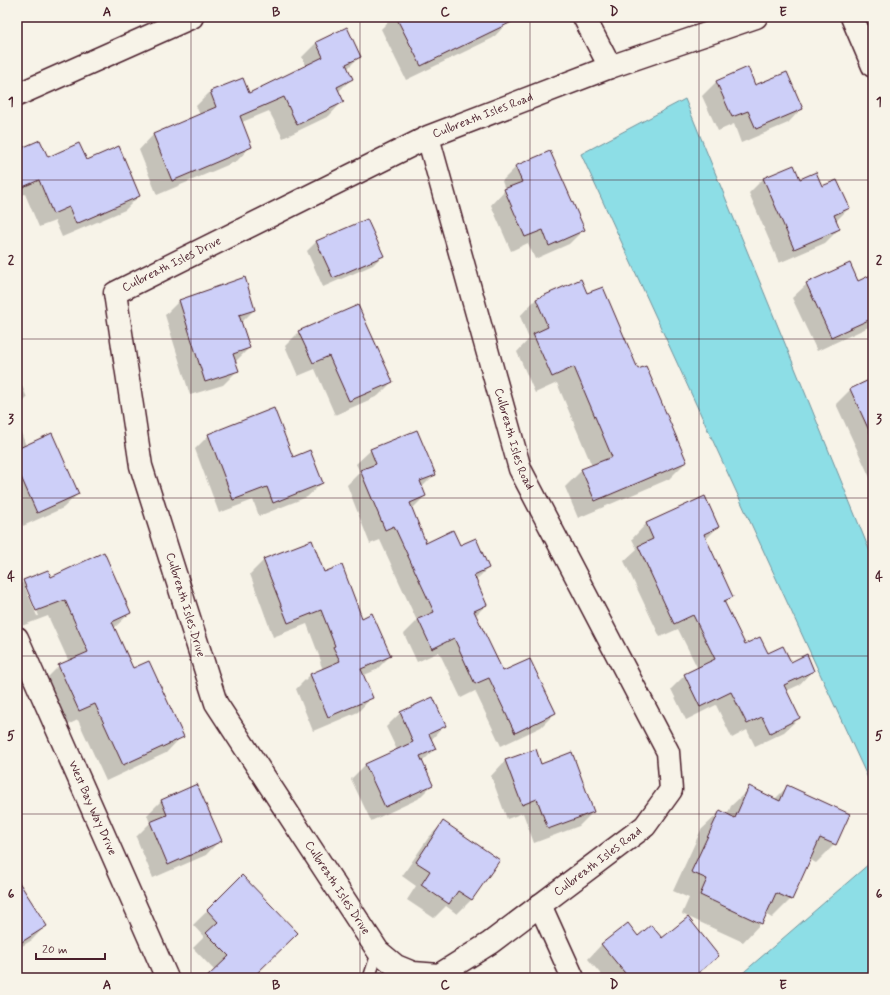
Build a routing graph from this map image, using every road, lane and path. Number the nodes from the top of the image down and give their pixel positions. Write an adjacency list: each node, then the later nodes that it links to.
1 (192, 17): 7 (street)
2 (584, 17): 6 (street)
3 (756, 17): 6 (street)
4 (852, 17): 5 (street)
5 (873, 66)
6 (610, 67): 8 (street, Culbreath Isles Road)
7 (17, 95)
8 (428, 137): 10 (street, Culbreath Isles Road); 11 (street, Culbreath Isles Drive)
9 (17, 638): 13 (street, West Bay Way Drive)
10 (540, 905): 12 (street, Culbreath Isles Drive); 15 (street)
11 (378, 951): 12 (street, Culbreath Isles Drive); 14 (lane)
12 (440, 976)
13 (167, 978)
14 (369, 978)
15 (573, 978)

